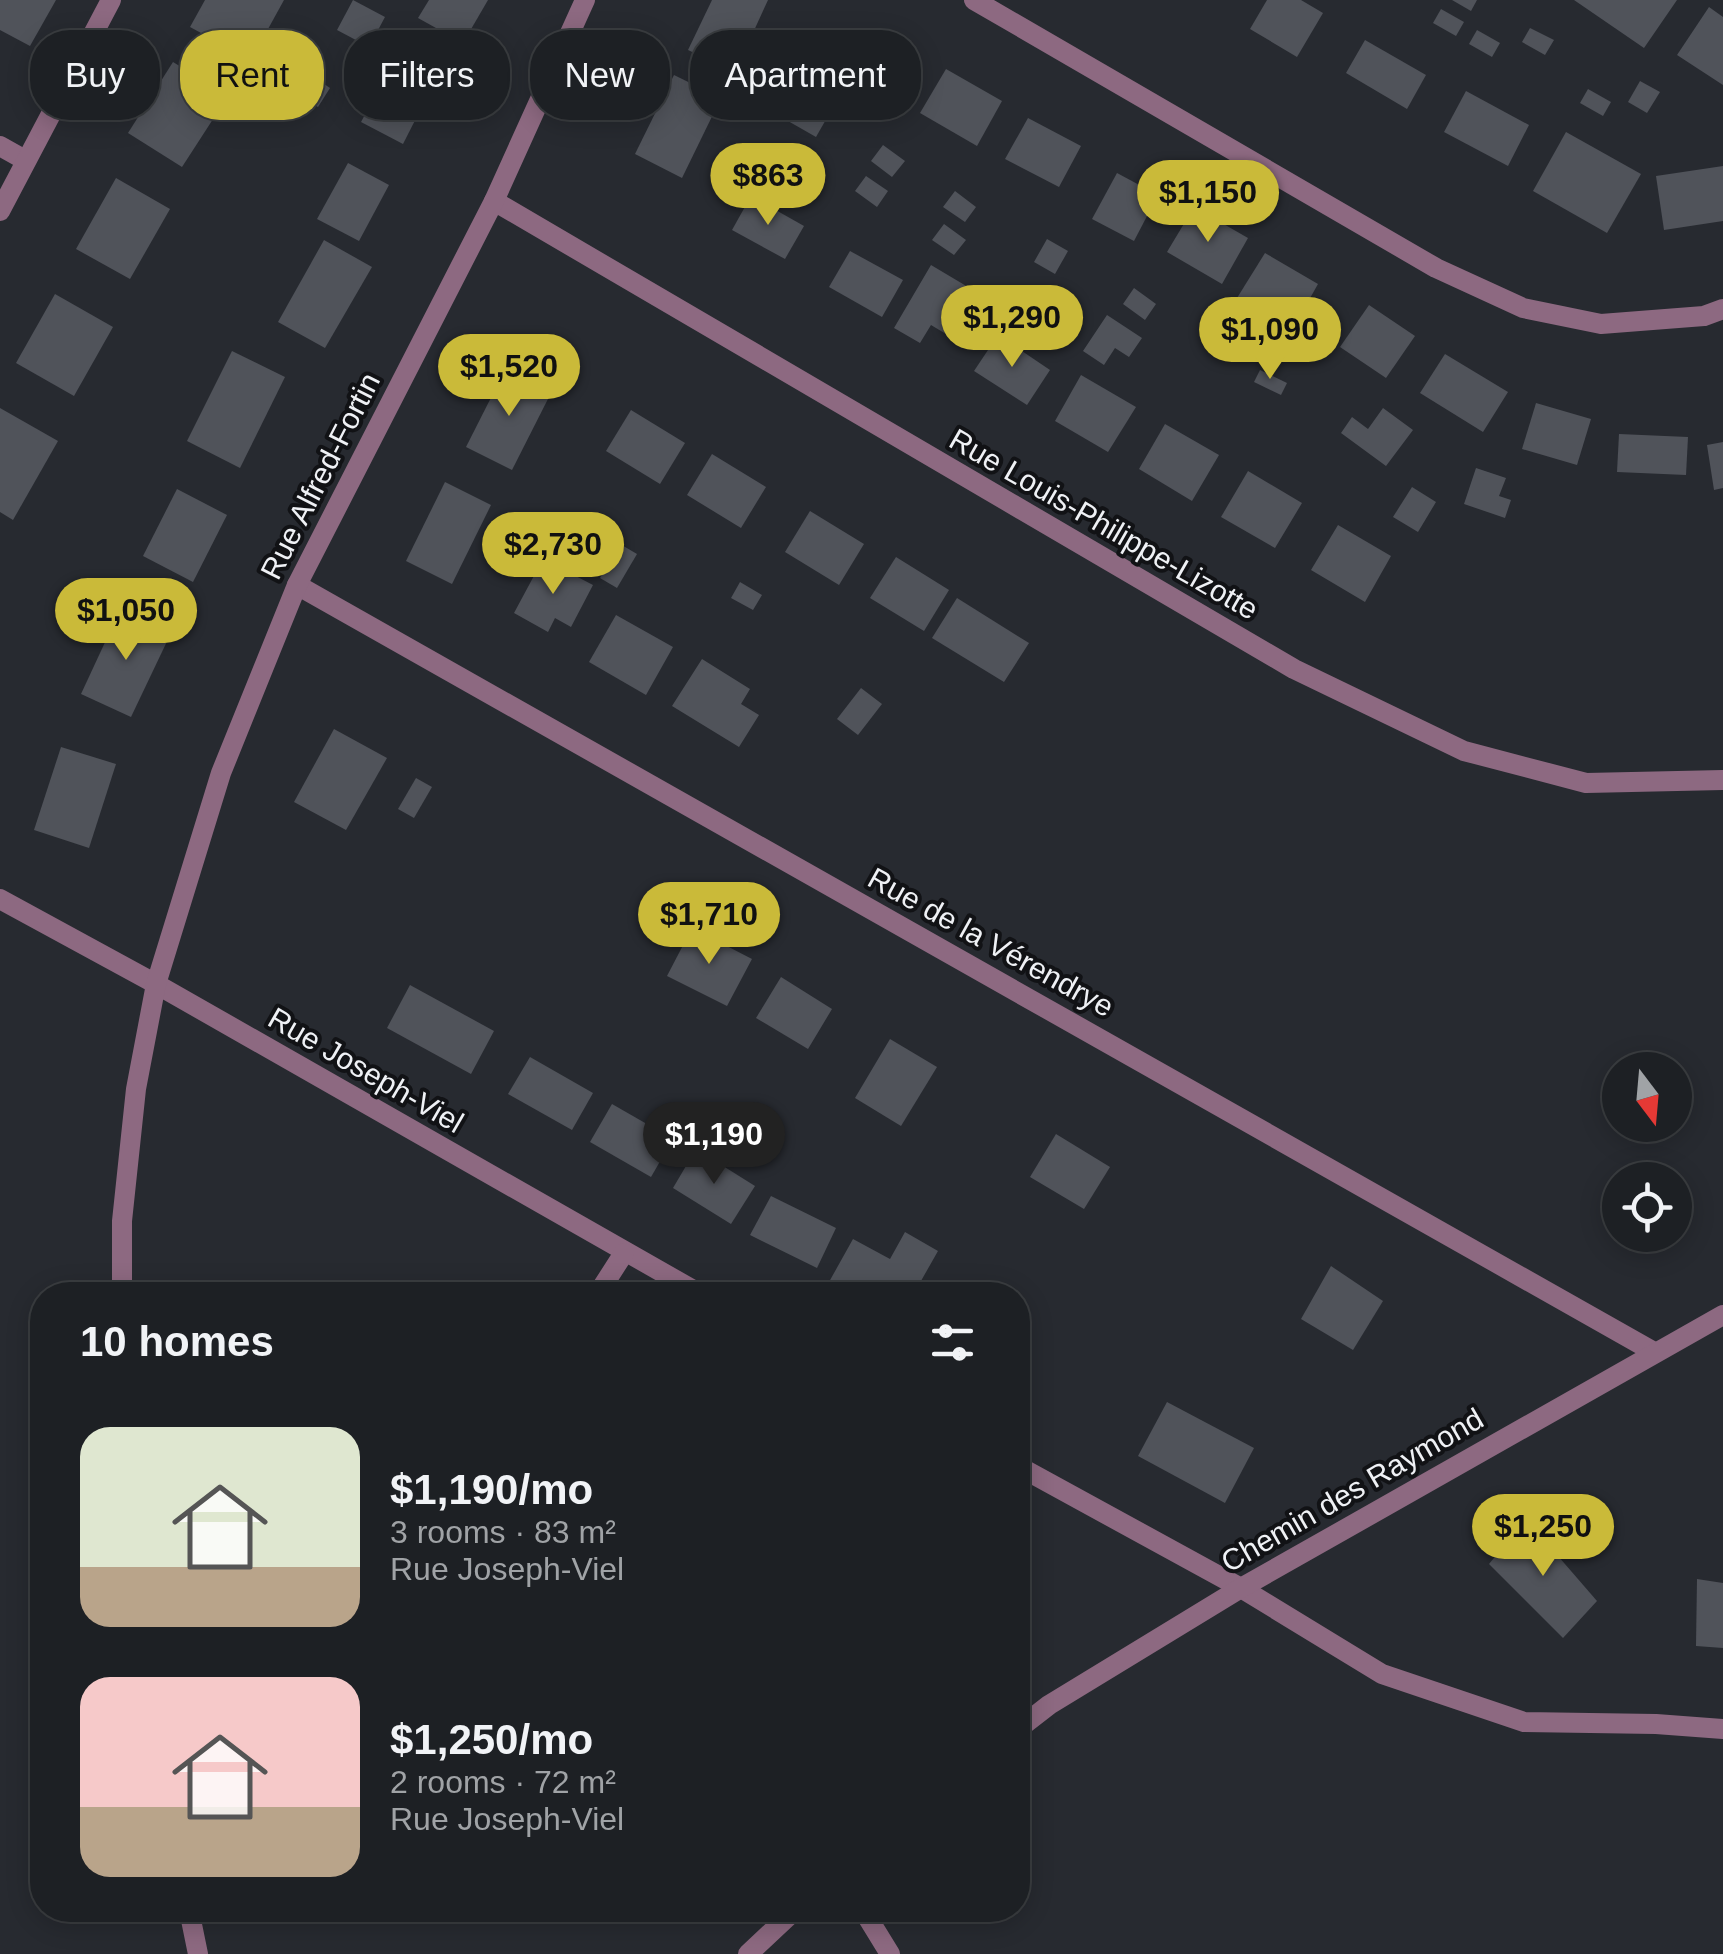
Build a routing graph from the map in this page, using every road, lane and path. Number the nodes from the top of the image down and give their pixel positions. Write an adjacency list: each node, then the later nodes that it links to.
1 (111, 0): 5 (street)
2 (585, 0): 6 (street, Rue Alfred-Fortin)
3 (974, 0): 8 (street)
4 (0, 146): 5 (street)
5 (26, 160): 7 (street)
6 (494, 201): 9 (street, Rue Alfred-Fortin); 10 (street, Rue Louis-Philippe-Lizotte)
7 (0, 212)
8 (1723, 309)
9 (297, 585): 12 (street, Rue Alfred-Fortin); 18 (street, Rue de la Vérendrye)
10 (1723, 780)
11 (0, 900): 12 (street, Rue Joseph-Viel)
12 (156, 984): 13 (street, Rue Joseph-Viel); 14 (street, Rue Alfred-Fortin)
13 (624, 1253): 15 (street); 16 (street, Rue Joseph-Viel)
14 (122, 1282)
15 (605, 1282)
16 (678, 1282)
17 (1723, 1314): 18 (street, Chemin des Raymond)
18 (1654, 1352): 20 (street, Chemin des Raymond)
19 (1030, 1473): 20 (street)
20 (1241, 1588): 21 (street, Chemin des Raymond); 22 (street)
21 (1030, 1720)
22 (1723, 1729)
23 (191, 1922): 26 (street)
24 (783, 1922): 27 (street)
25 (870, 1922): 28 (street)
26 (198, 1954)
27 (748, 1954)
28 (890, 1954)

